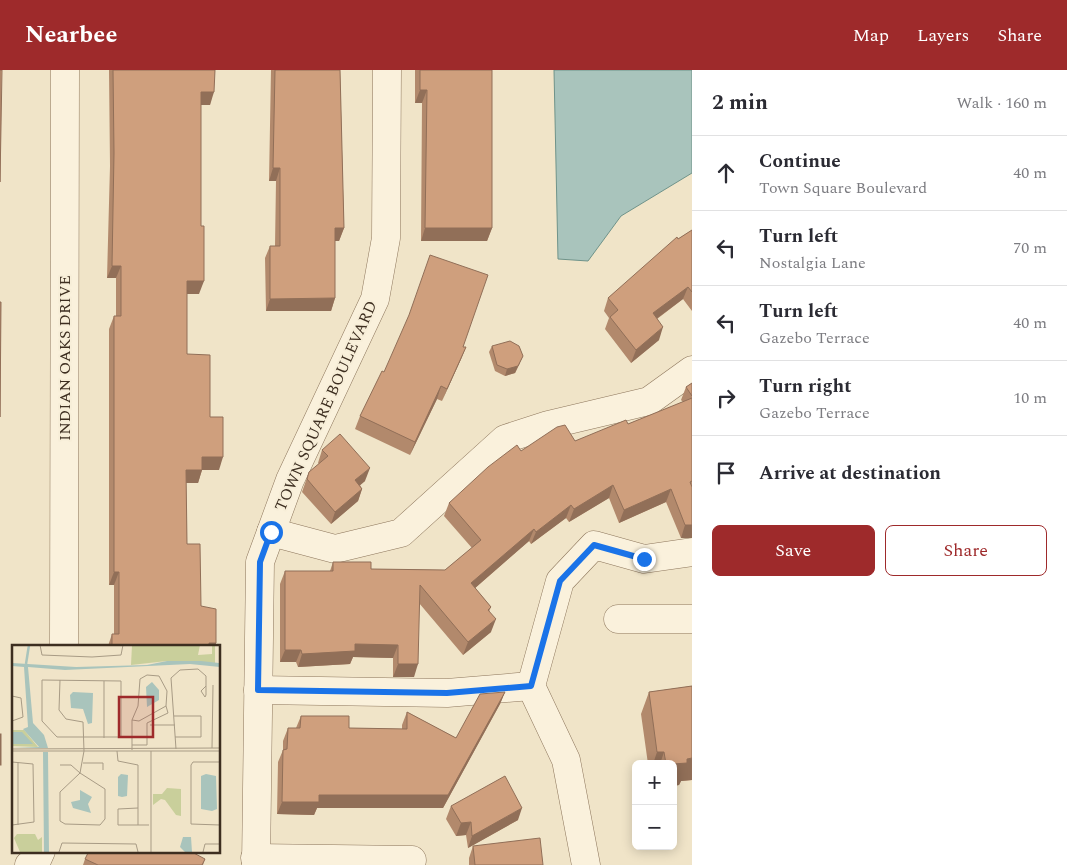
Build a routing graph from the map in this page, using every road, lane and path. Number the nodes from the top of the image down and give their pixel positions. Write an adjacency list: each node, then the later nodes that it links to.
1 (66, 70): 8 (street, INDIAN OAKS DRIVE)
2 (387, 70): 4 (street, TOWN SQUARE BOULEVARD)
3 (692, 370): 4 (street, TOWN SQUARE BOULEVARD)
4 (271, 532): 10 (street, TOWN SQUARE BOULEVARD)
5 (692, 552): 9 (street)
6 (618, 618): 7 (street)
7 (692, 619)
8 (64, 645)
9 (531, 686): 10 (street); 15 (street)
10 (258, 690): 13 (street, TOWN SQUARE BOULEVARD)
11 (41, 852): 14 (street)
12 (412, 860): 13 (street)
13 (256, 862)
14 (29, 865)
15 (586, 865)

